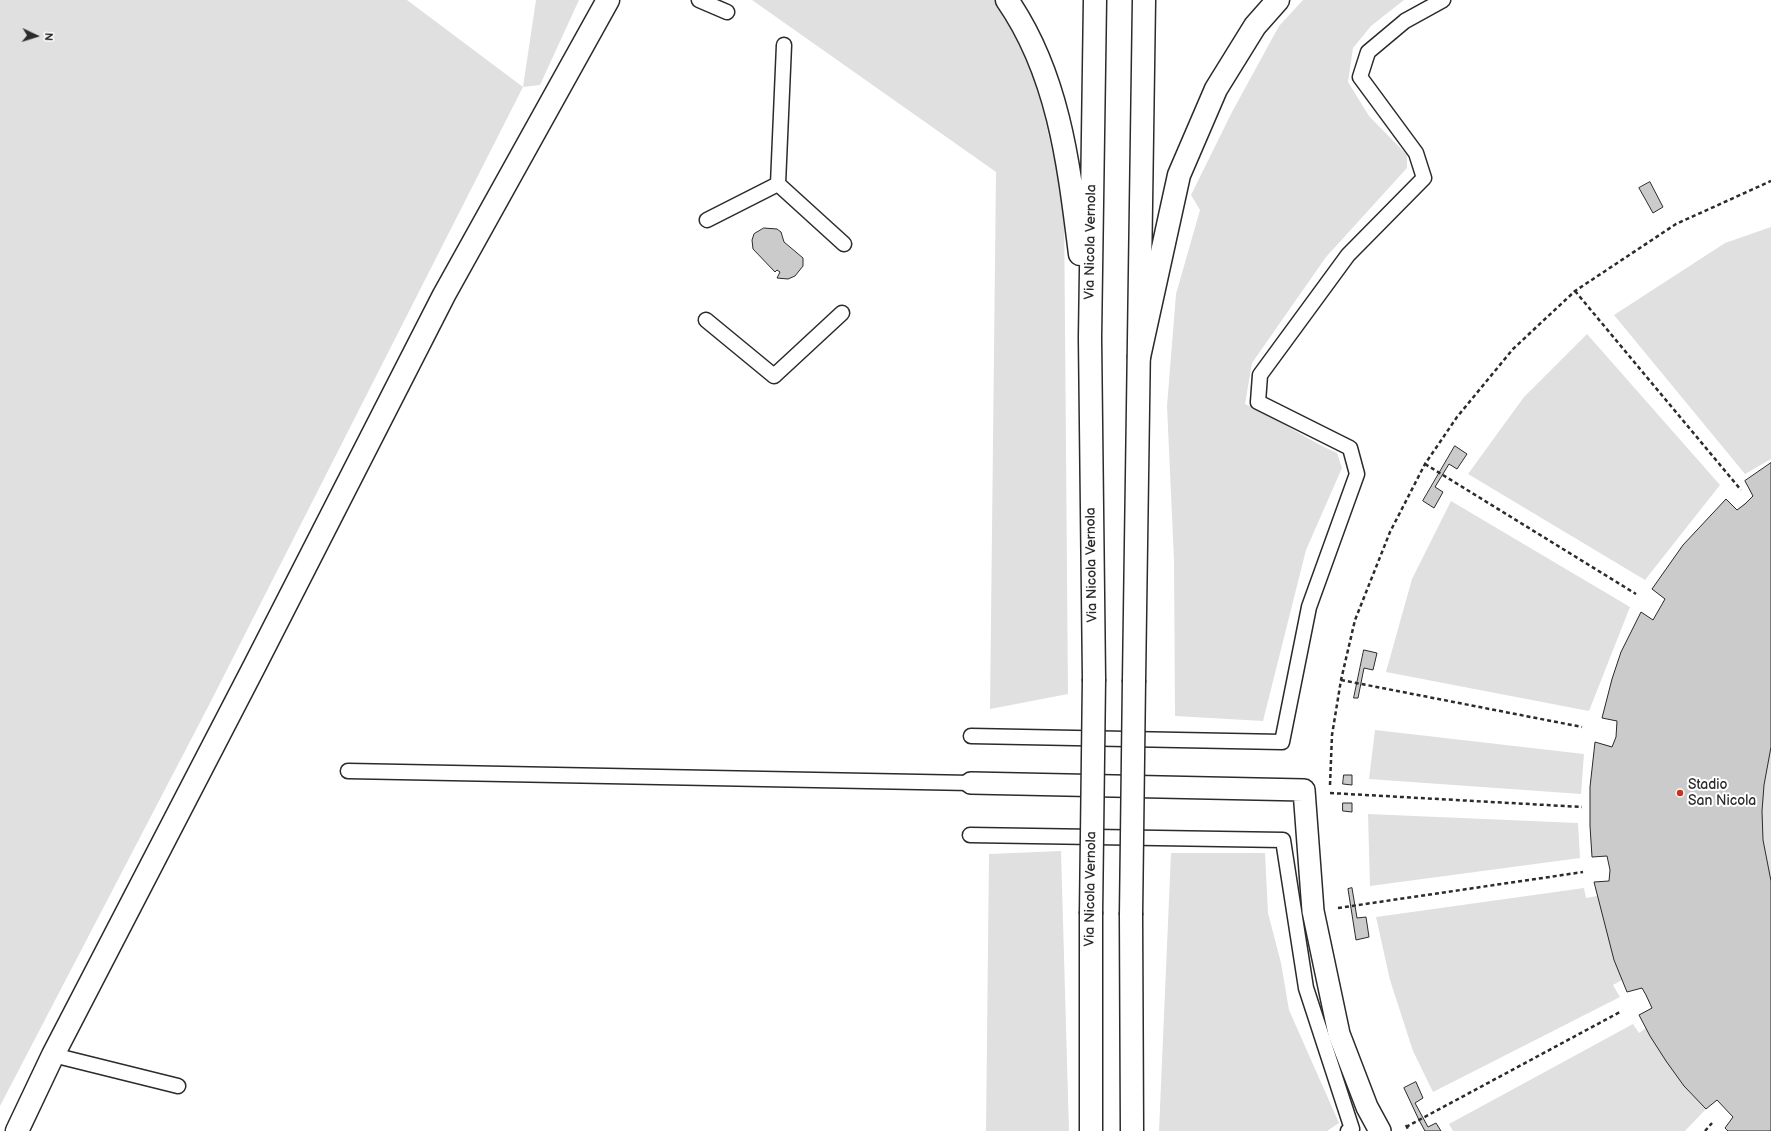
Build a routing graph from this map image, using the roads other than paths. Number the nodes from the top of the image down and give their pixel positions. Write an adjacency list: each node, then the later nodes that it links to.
1 (608, 0): 21 (main road)
2 (699, 0): 8 (lane)
3 (1007, 0): 15 (main road)
4 (1095, 0): 15 (main road, Via Nicola Vernola)
5 (1144, 0): 16 (main road)
6 (1278, 0): 16 (main road)
7 (1443, 0): 17 (lane)
8 (726, 12)
9 (784, 45): 10 (lane)
10 (778, 184): 11 (lane); 12 (lane)
11 (707, 220)
12 (844, 244)
13 (842, 313): 14 (lane)
14 (706, 320)
15 (1090, 338): 24 (main road, Via Nicola Vernola, bridge)
16 (1140, 357): 25 (main road, bridge)
17 (972, 736)
18 (348, 772): 19 (lane)
19 (971, 783): 27 (street)
20 (970, 835): 26 (lane)
21 (53, 1054): 22 (lane); 23 (main road)
22 (178, 1086)
23 (17, 1131)
24 (1091, 1131)
25 (1132, 1131)
26 (1348, 1131)
27 (1380, 1131)

